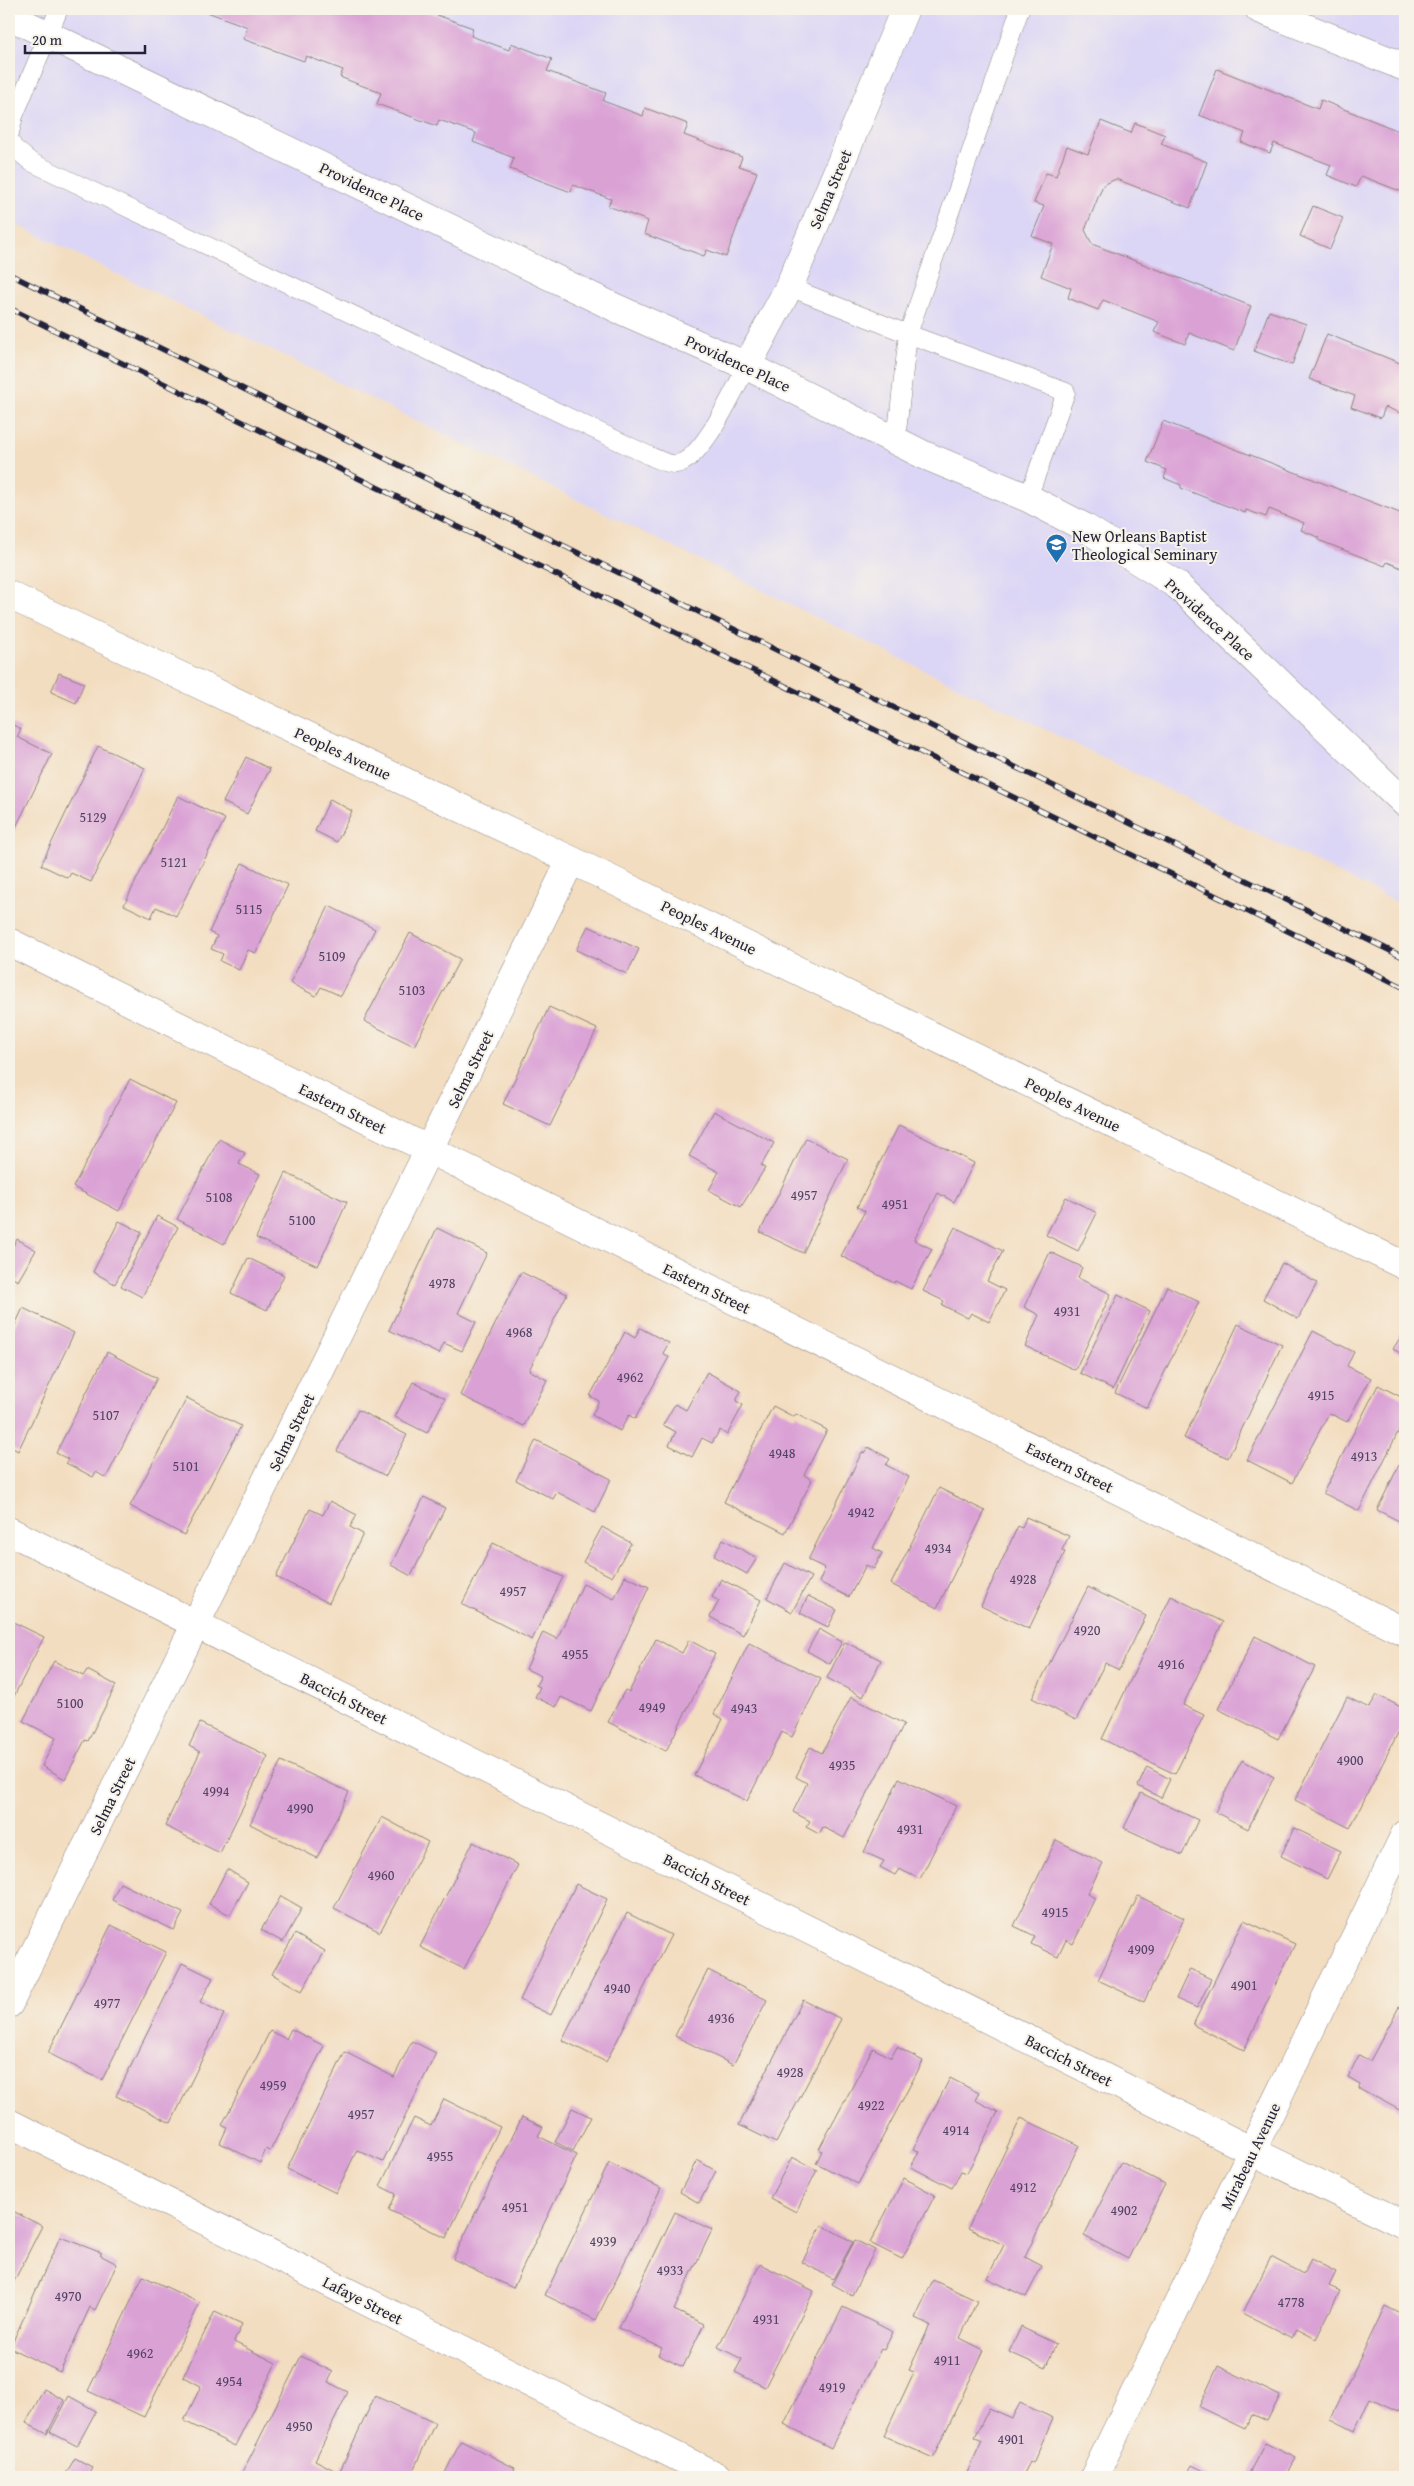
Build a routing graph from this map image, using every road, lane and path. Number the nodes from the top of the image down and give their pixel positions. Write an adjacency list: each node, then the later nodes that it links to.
1 (59, 9): 6 (lane)
2 (905, 9): 9 (street, Selma Street)
3 (1020, 9): 10 (lane)
4 (1259, 9): 7 (street)
5 (9, 16): 6 (street, Providence Place)
6 (49, 36): 8 (lane); 11 (street, Providence Place)
7 (1405, 67)
8 (9, 137): 11 (lane)
9 (789, 287): 10 (lane); 11 (street, Selma Street)
10 (908, 334): 12 (lane); 13 (lane)
11 (747, 366): 12 (street, Providence Place)
12 (896, 440): 13 (street, Providence Place)
13 (1028, 498): 15 (street, Providence Place)
14 (9, 595): 16 (street, Peoples Avenue)
15 (1405, 803)
16 (571, 860): 18 (street, Selma Street); 19 (street, Peoples Avenue)
17 (9, 942): 18 (street, Eastern Street)
18 (430, 1151): 21 (street, Selma Street); 22 (street, Eastern Street)
19 (1405, 1266)
20 (9, 1531): 21 (street, Baccich Street)
21 (197, 1624): 24 (street, Selma Street); 26 (street, Baccich Street)
22 (1405, 1632)
23 (1405, 1834): 26 (street, Mirabeau Avenue)
24 (9, 2004)
25 (9, 2123): 28 (street, Lafaye Street)
26 (1252, 2151): 27 (street, Baccich Street); 29 (street, Mirabeau Avenue)
27 (1405, 2225)
28 (718, 2477)
29 (1094, 2477)

